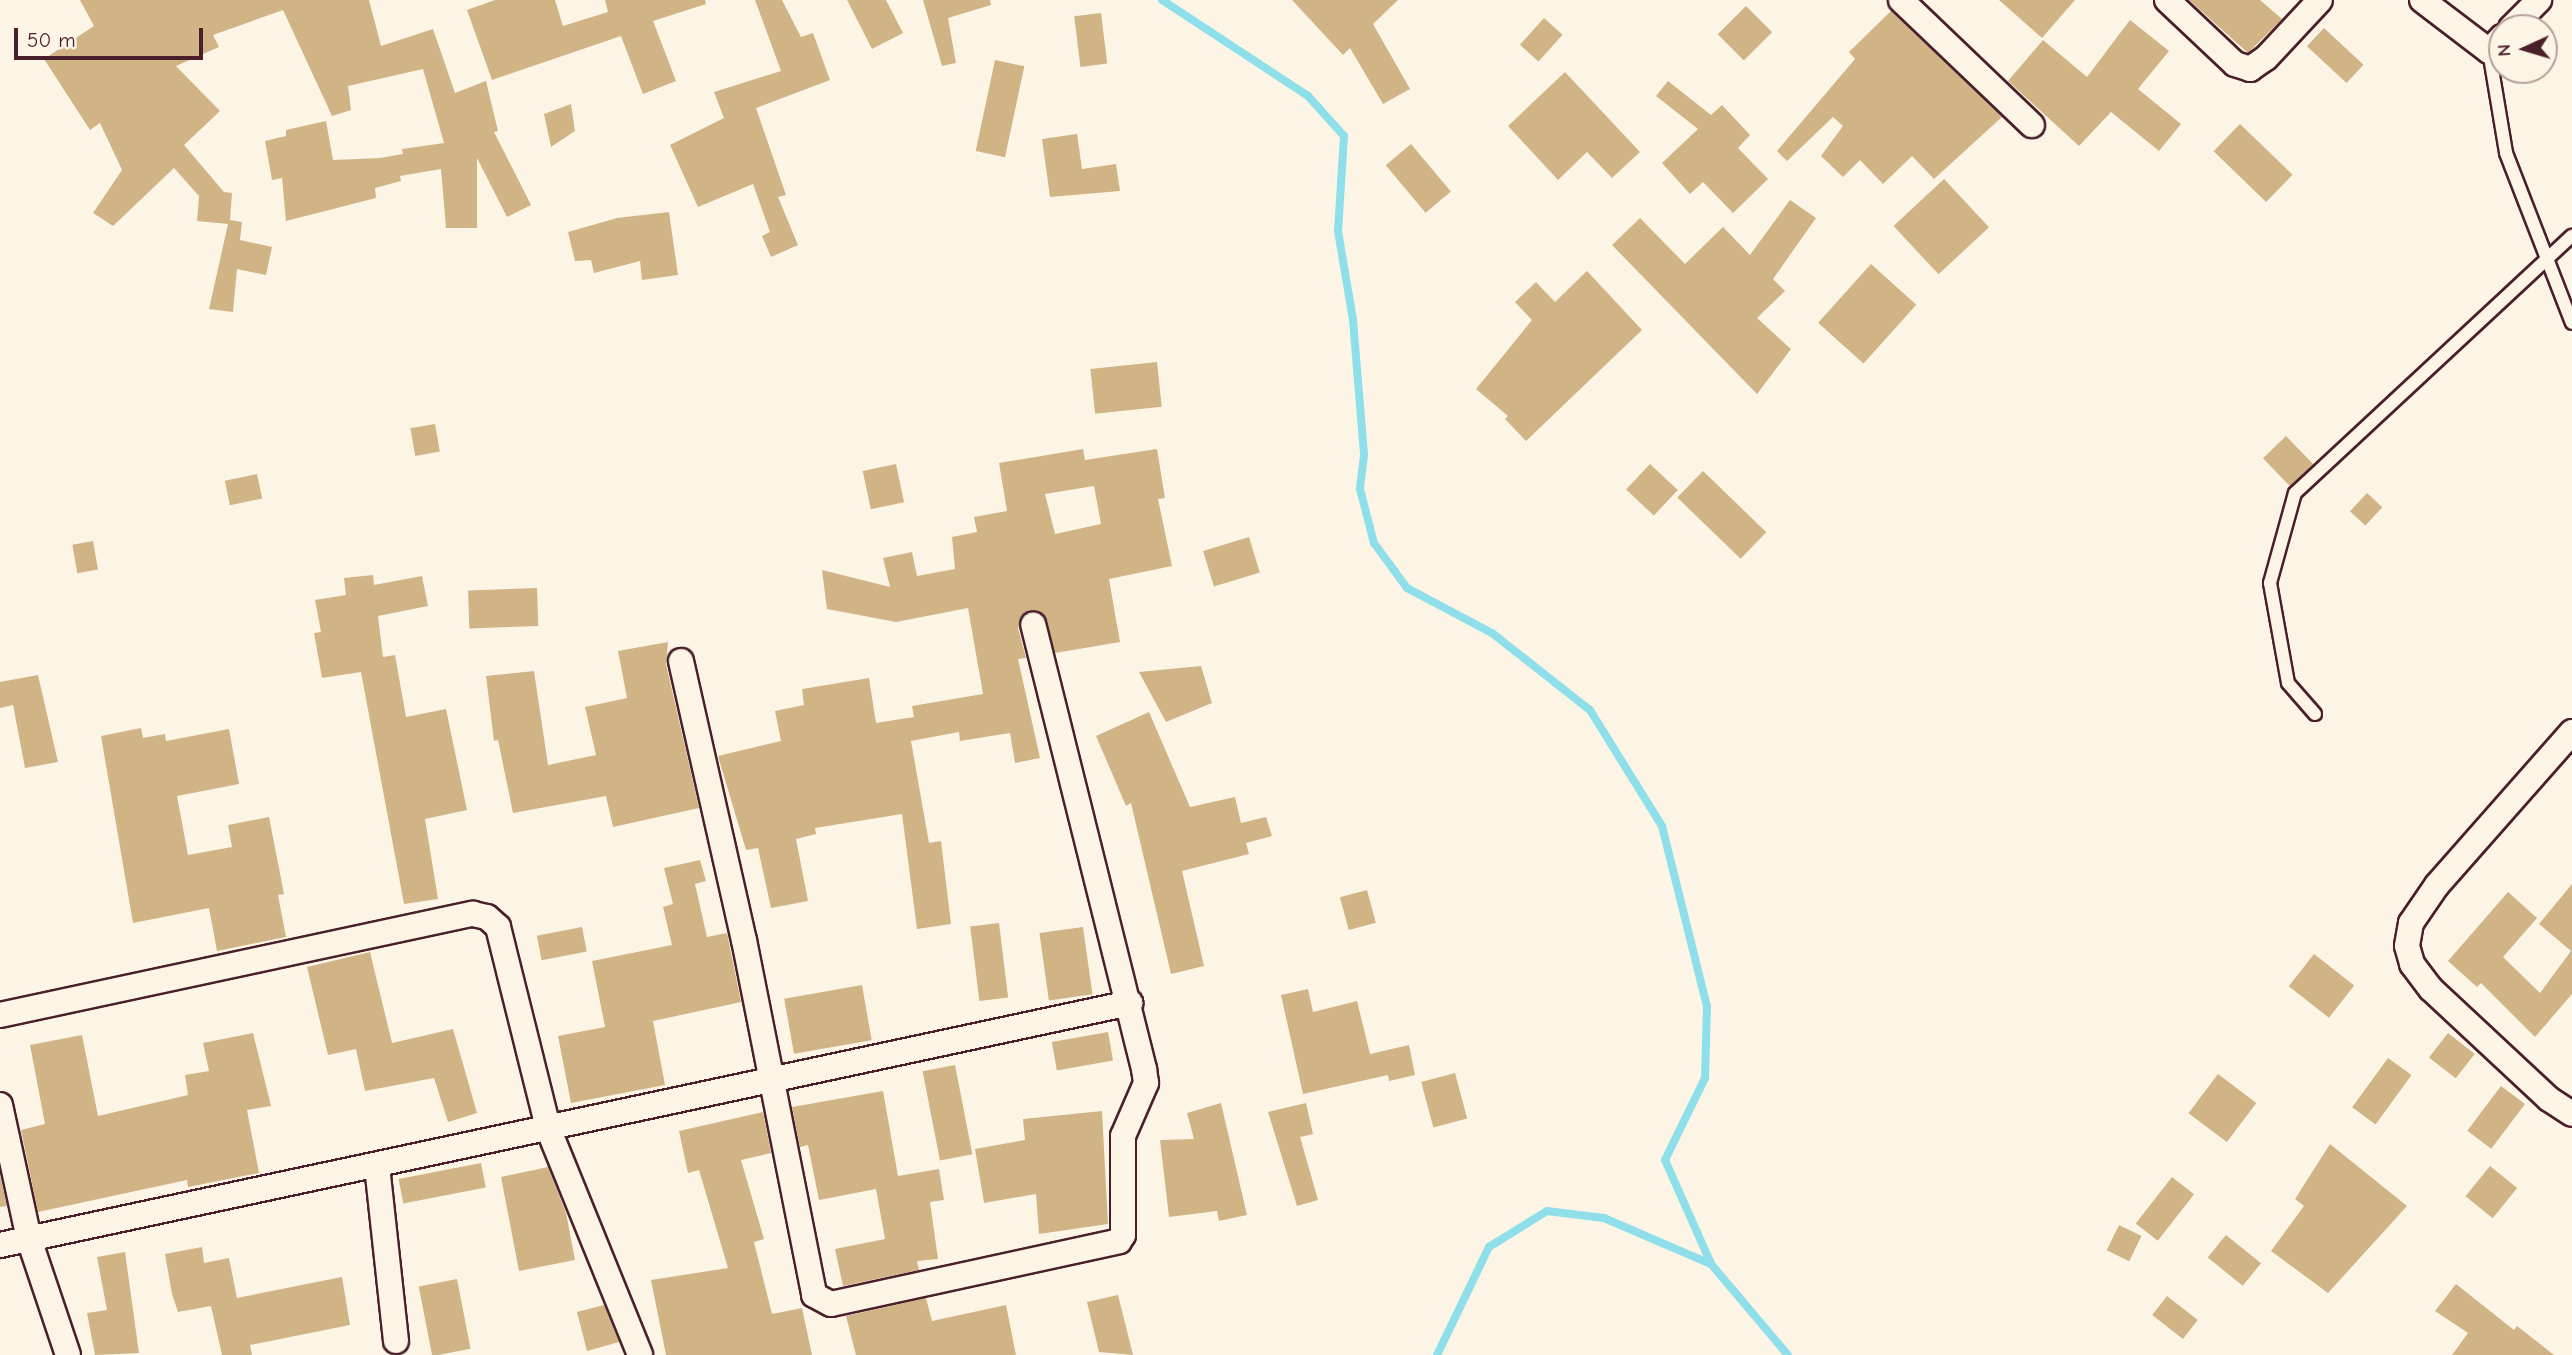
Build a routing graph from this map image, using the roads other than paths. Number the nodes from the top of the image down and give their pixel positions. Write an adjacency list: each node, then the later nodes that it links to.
1 (1901, 0): 9 (street)
2 (2167, 0): 3 (street)
3 (2320, 0)
4 (2422, 0): 7 (street)
5 (2539, 0): 6 (street)
6 (2525, 14)
7 (2488, 40)
8 (2499, 84): 11 (lane)
9 (2032, 125)
10 (2572, 236): 11 (lane)
11 (2548, 260): 12 (lane); 15 (lane)
12 (2572, 323)
13 (1033, 625): 17 (street)
14 (681, 661): 19 (street)
15 (2315, 714)
16 (2572, 732): 21 (street)
17 (1130, 1003): 19 (street); 19 (street)
18 (0, 1015): 22 (street)
19 (770, 1078): 22 (street)
20 (0, 1105): 24 (street)
21 (2572, 1114)
22 (548, 1128): 23 (street); 28 (street)
23 (377, 1166): 24 (street); 26 (street)
24 (29, 1239): 25 (street); 27 (street)
25 (0, 1245)
26 (396, 1341)
27 (68, 1355)
28 (640, 1355)

